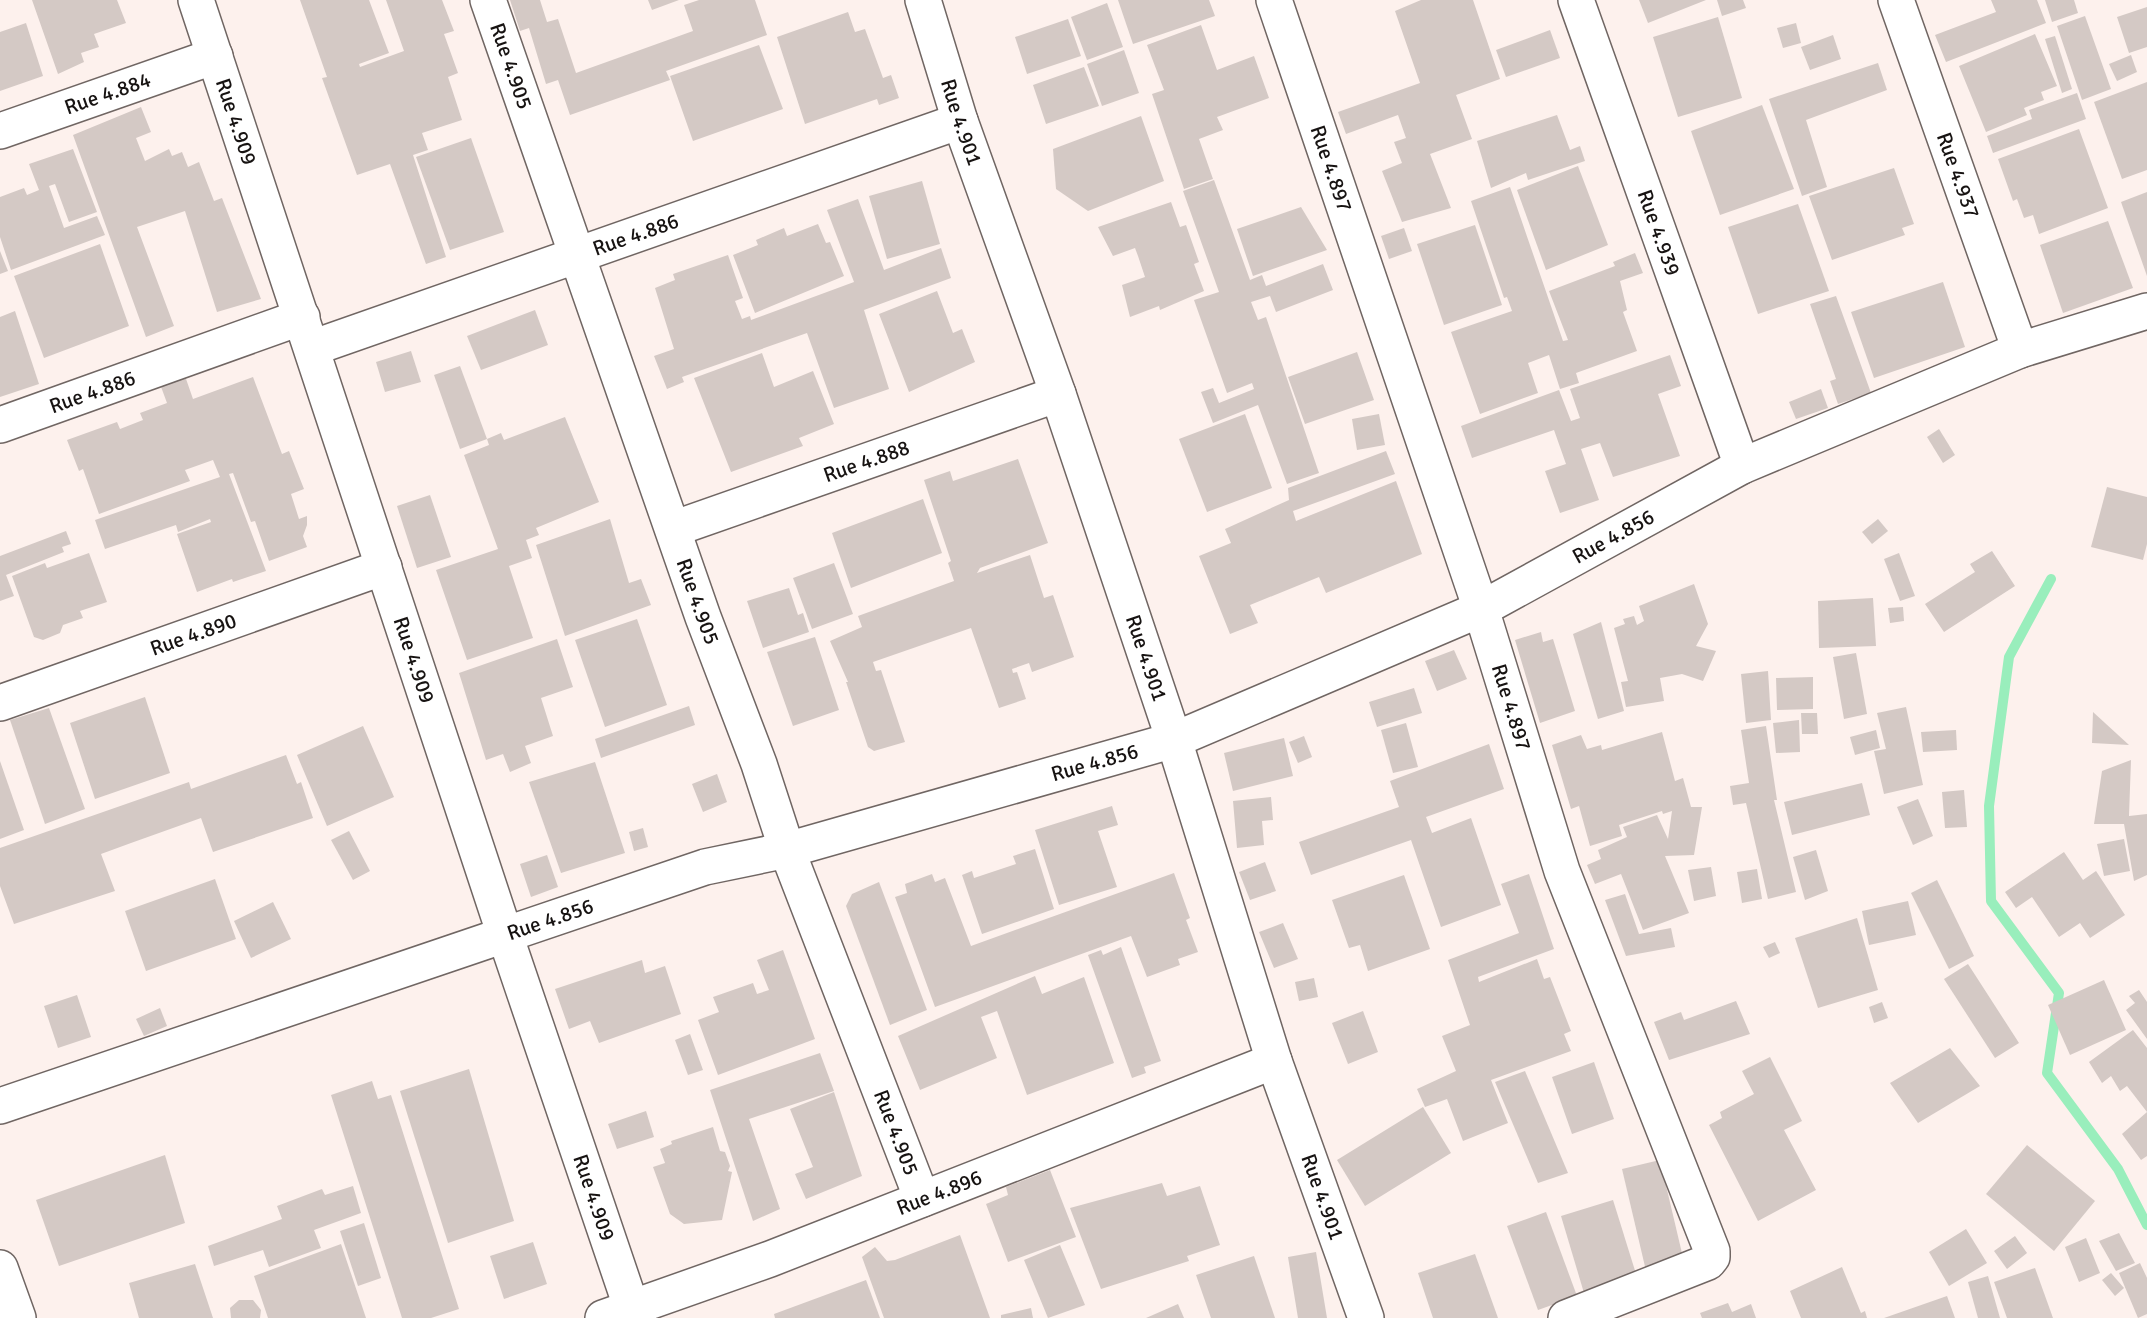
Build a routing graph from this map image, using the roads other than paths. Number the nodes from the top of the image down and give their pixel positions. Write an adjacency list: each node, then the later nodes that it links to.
1 (196, 0): 7 (street, Rue 4.909)
2 (488, 0): 10 (street, Rue 4.905)
3 (923, 0): 8 (street, Rue 4.901)
4 (1274, 0): 19 (street, Rue 4.897)
5 (1576, 0): 16 (street, Rue 4.939)
6 (1896, 0): 13 (street, Rue 4.937)
7 (215, 56): 9 (street, Rue 4.884); 12 (street, Rue 4.909)
8 (960, 121): 10 (street, Rue 4.886); 14 (street, Rue 4.901)
9 (0, 131)
10 (578, 255): 12 (street, Rue 4.886); 17 (street, Rue 4.905)
11 (2147, 312): 13 (street, Rue 4.856)
12 (307, 333): 15 (street, Rue 4.886); 18 (street, Rue 4.909)
13 (2020, 349): 16 (street, Rue 4.856)
14 (1058, 394): 17 (street, Rue 4.888); 21 (street, Rue 4.901)
15 (0, 425)
16 (1742, 466): 19 (street, Rue 4.856)
17 (673, 528): 22 (street, Rue 4.905)
18 (384, 567): 20 (street, Rue 4.890); 23 (street, Rue 4.909)
19 (1481, 609): 21 (street, Rue 4.856); 31 (street, Rue 4.897)
20 (0, 703)
21 (1174, 740): 22 (street, Rue 4.856); 24 (street, Rue 4.901)
22 (787, 850): 23 (street, Rue 4.856); 26 (street, Rue 4.905)
23 (505, 935): 25 (street, Rue 4.856); 28 (street, Rue 4.909)
24 (1274, 1061): 26 (street, Rue 4.896); 30 (street, Rue 4.901)
25 (0, 1106)
26 (922, 1199): 28 (street, Rue 4.896)
27 (0, 1268): 29 (street)
28 (623, 1315)
29 (18, 1318)
30 (1366, 1318)
31 (1566, 1318)

